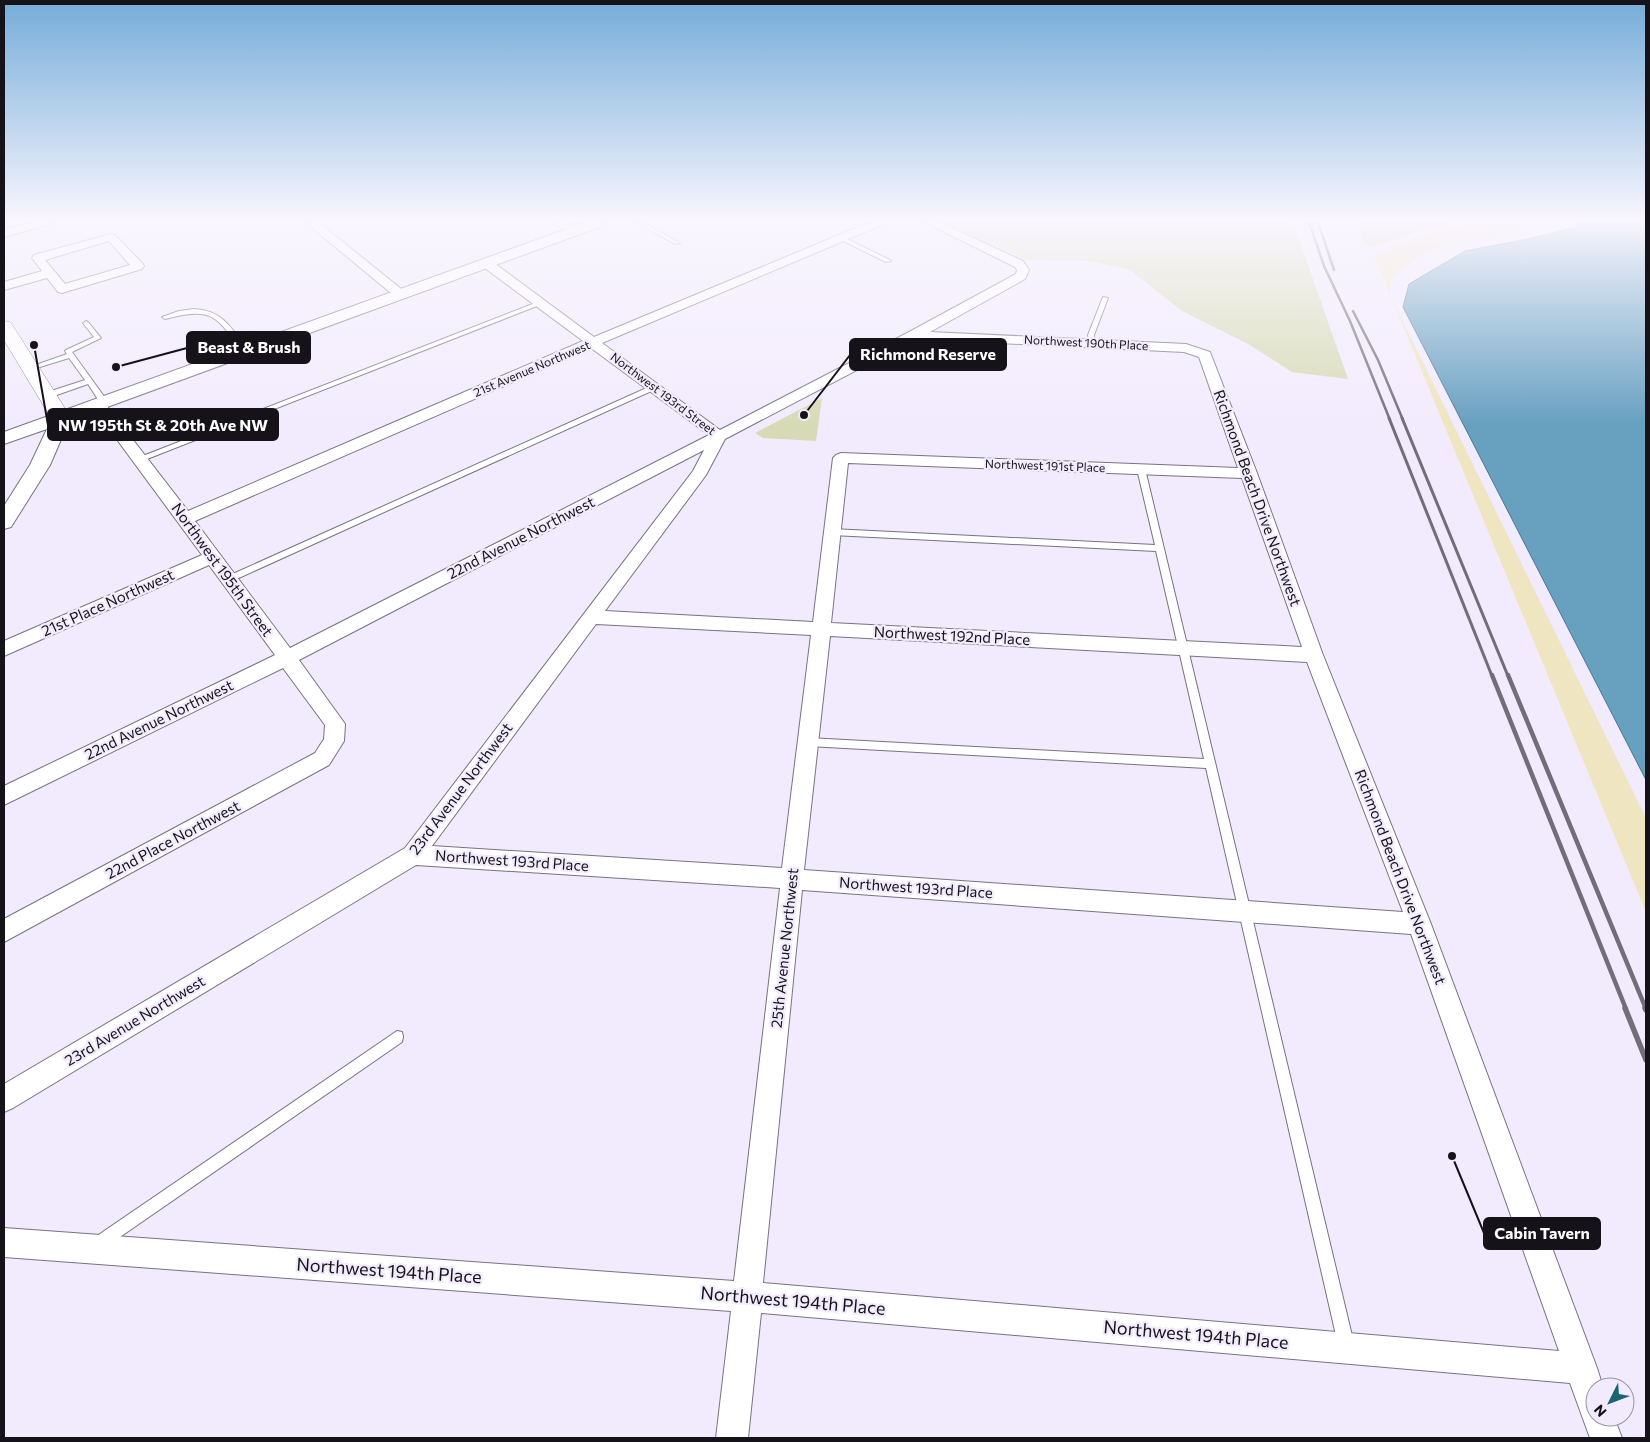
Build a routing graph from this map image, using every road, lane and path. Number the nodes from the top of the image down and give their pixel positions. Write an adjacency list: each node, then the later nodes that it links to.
1 (394, 289): 6 (street)
2 (416, 289): 6 (street)
3 (521, 289): 8 (street, Northwest 193rd Street)
4 (719, 289): 13 (street, 21st Avenue Northwest)
5 (997, 289): 12 (street, 22nd Avenue Northwest)
6 (401, 295): 15 (street)
7 (1105, 298): 14 (lane)
8 (540, 303): 13 (street, Northwest 193rd Street); 26 (lane)
9 (165, 316): 15 (lane)
10 (86, 323): 17 (lane)
11 (4, 326): 18 (main road)
12 (914, 335): 14 (street, Northwest 190th Place); 24 (street, 22nd Avenue Northwest)
13 (593, 342): 20 (street, Northwest 193rd Street); 30 (street, 21st Avenue Northwest)
14 (1092, 343): 16 (street, Northwest 190th Place)
15 (245, 351): 22 (street)
16 (1198, 351): 29 (street, Richmond Beach Drive Northwest)
17 (70, 354): 18 (lane); 19 (lane)
18 (30, 368): 21 (main road)
19 (89, 381): 21 (lane); 22 (lane)
20 (654, 388): 24 (street, Northwest 193rd Street); 35 (lane)
21 (48, 395): 23 (main road)
22 (101, 403): 23 (street); 26 (street, Northwest 195th Street)
23 (61, 418): 25 (street); 31 (street)
24 (720, 436): 36 (street, 23rd Avenue Northwest); 41 (street, 22nd Avenue Northwest)
25 (4, 438)
26 (139, 458): 30 (street, Northwest 195th Street)
27 (841, 458): 28 (street, Northwest 191st Place); 32 (street, 25th Avenue Northwest)
28 (1141, 469): 29 (street, Northwest 191st Place); 33 (lane)
29 (1249, 473): 40 (street, Richmond Beach Drive Northwest)
30 (185, 519): 34 (street, Northwest 195th Street)
31 (4, 522)
32 (832, 532): 33 (lane); 37 (street, 25th Avenue Northwest)
33 (1160, 548): 38 (lane)
34 (212, 557): 35 (street, Northwest 195th Street); 39 (street, 21st Place Northwest)
35 (229, 579): 41 (street, Northwest 195th Street)
36 (590, 617): 37 (street, Northwest 192nd Place); 46 (street, 23rd Avenue Northwest)
37 (821, 630): 38 (street, Northwest 192nd Place); 43 (street, 25th Avenue Northwest)
38 (1183, 648): 40 (street, Northwest 192nd Place); 44 (lane)
39 (4, 649)
40 (1314, 654): 49 (street, Richmond Beach Drive Northwest)
41 (286, 658): 42 (street, Northwest 195th Street); 45 (street, 22nd Avenue Northwest)
42 (334, 741): 50 (street, 22nd Place Northwest)
43 (808, 742): 44 (lane); 47 (street, 25th Avenue Northwest)
44 (1210, 764): 48 (lane)
45 (4, 796)
46 (413, 855): 47 (street, Northwest 193rd Place); 52 (street, 23rd Avenue Northwest)
47 (792, 879): 48 (street, Northwest 193rd Place); 55 (street, 25th Avenue Northwest)
48 (1244, 912): 49 (street, Northwest 193rd Place); 56 (lane)
49 (1419, 924): 57 (street, Richmond Beach Drive Northwest)
50 (4, 931)
51 (397, 1036): 54 (lane)
52 (4, 1099)
53 (4, 1243): 54 (street, Northwest 194th Place)
54 (90, 1250): 55 (street, Northwest 194th Place)
55 (747, 1297): 56 (street, Northwest 194th Place); 59 (street, 25th Avenue Northwest)
56 (1347, 1348): 57 (street, Northwest 194th Place)
57 (1581, 1368): 58 (street, Richmond Beach Drive Northwest)
58 (1585, 1379)
59 (732, 1438)

